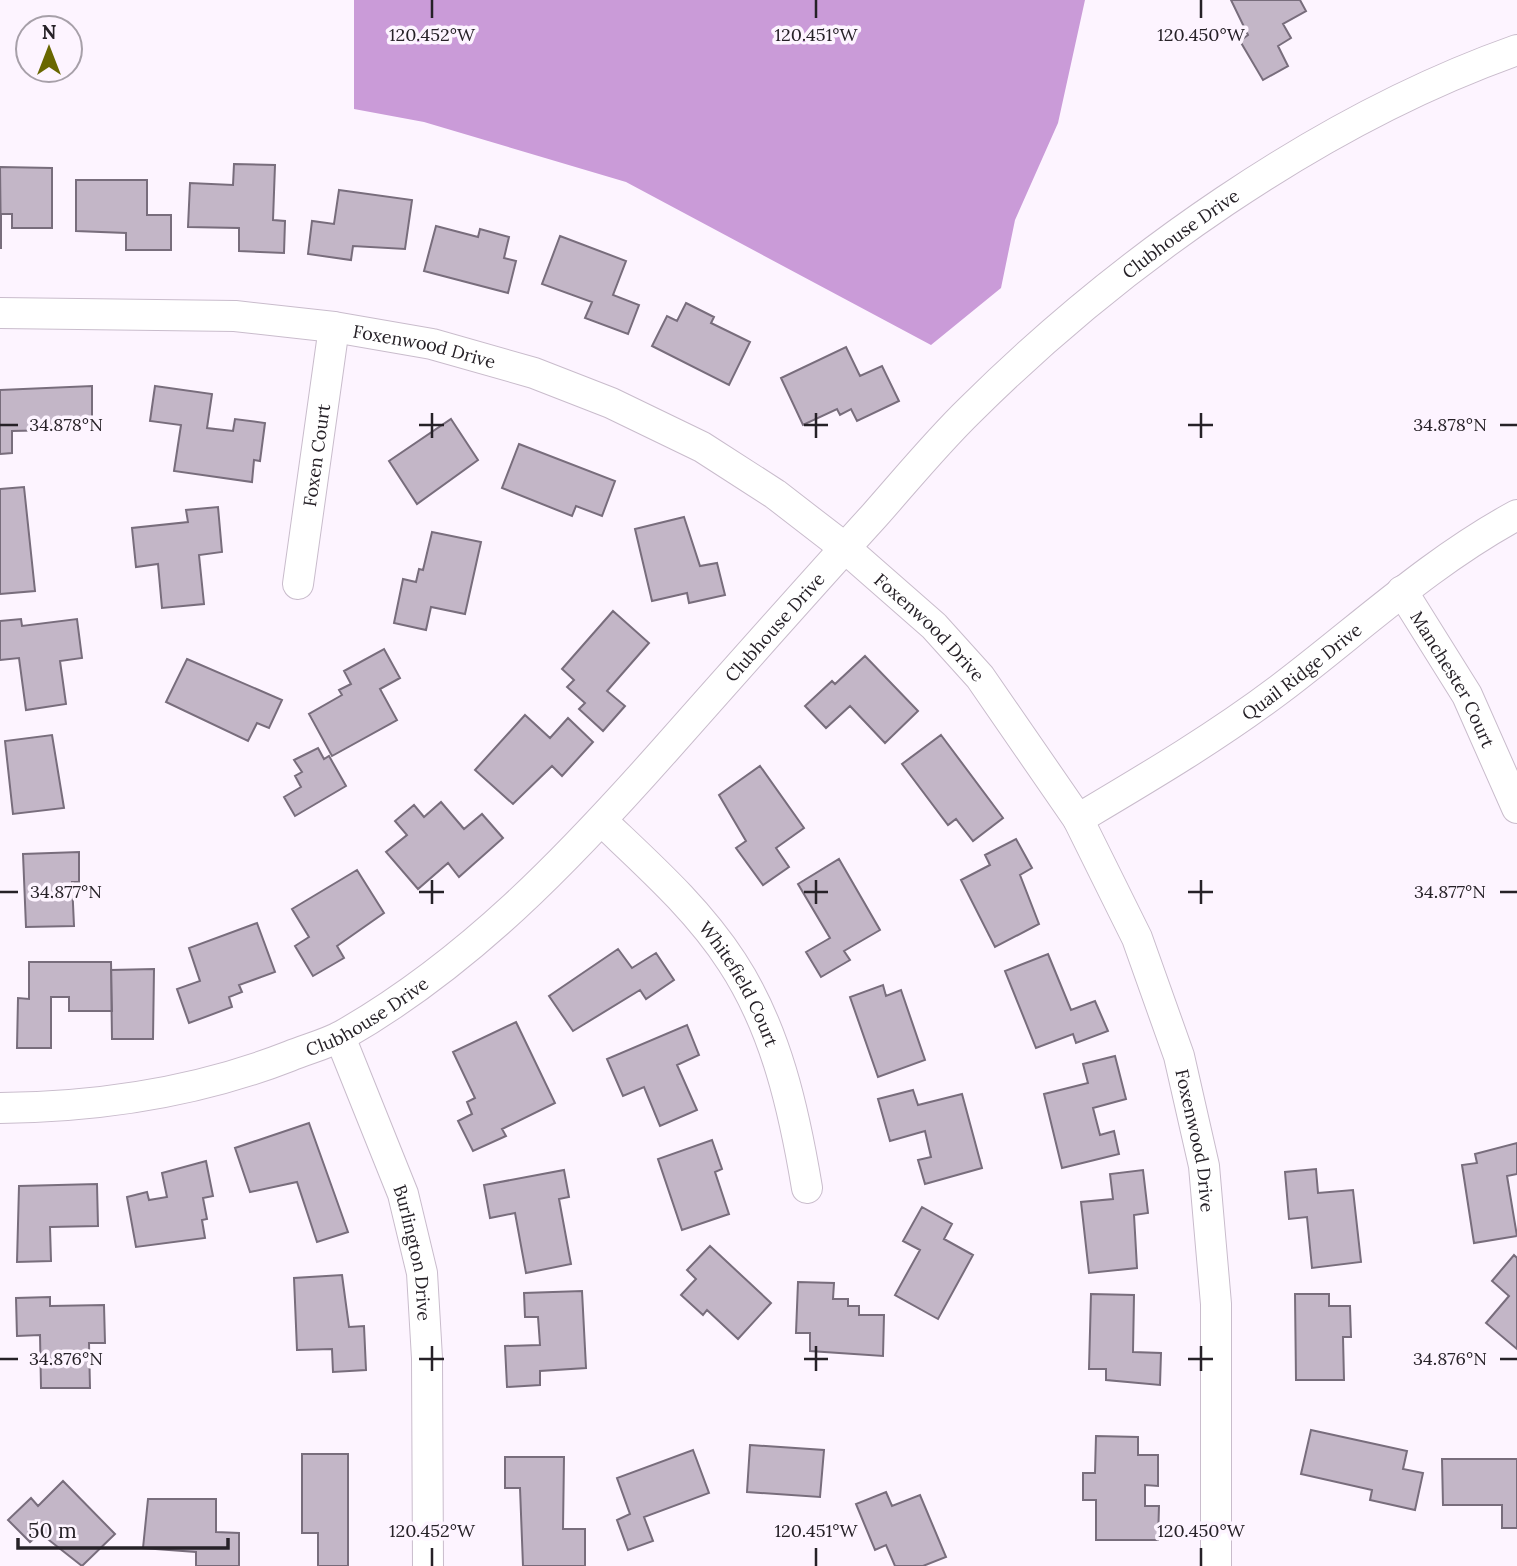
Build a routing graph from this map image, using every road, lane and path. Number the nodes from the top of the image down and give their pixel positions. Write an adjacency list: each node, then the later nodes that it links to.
1 (1517, 50): 5 (street, Clubhouse Drive)
2 (0, 313): 3 (street, Foxenwood Drive)
3 (334, 327): 5 (street, Foxenwood Drive); 6 (street, Foxen Court)
4 (1517, 515): 7 (street, Quail Ridge Drive)
5 (845, 548): 9 (street, Foxenwood Drive); 10 (street, Clubhouse Drive)
6 (298, 584)
7 (1402, 590): 8 (street, Manchester Court); 9 (street, Quail Ridge Drive)
8 (1517, 808)
9 (1078, 819): 15 (street, Foxenwood Drive)
10 (601, 821): 11 (street, Clubhouse Drive); 13 (street, Whitefield Court)
11 (340, 1037): 12 (street, Clubhouse Drive); 14 (street, Burlington Drive)
12 (0, 1108)
13 (807, 1188)
14 (428, 1566)
15 (1216, 1566)

